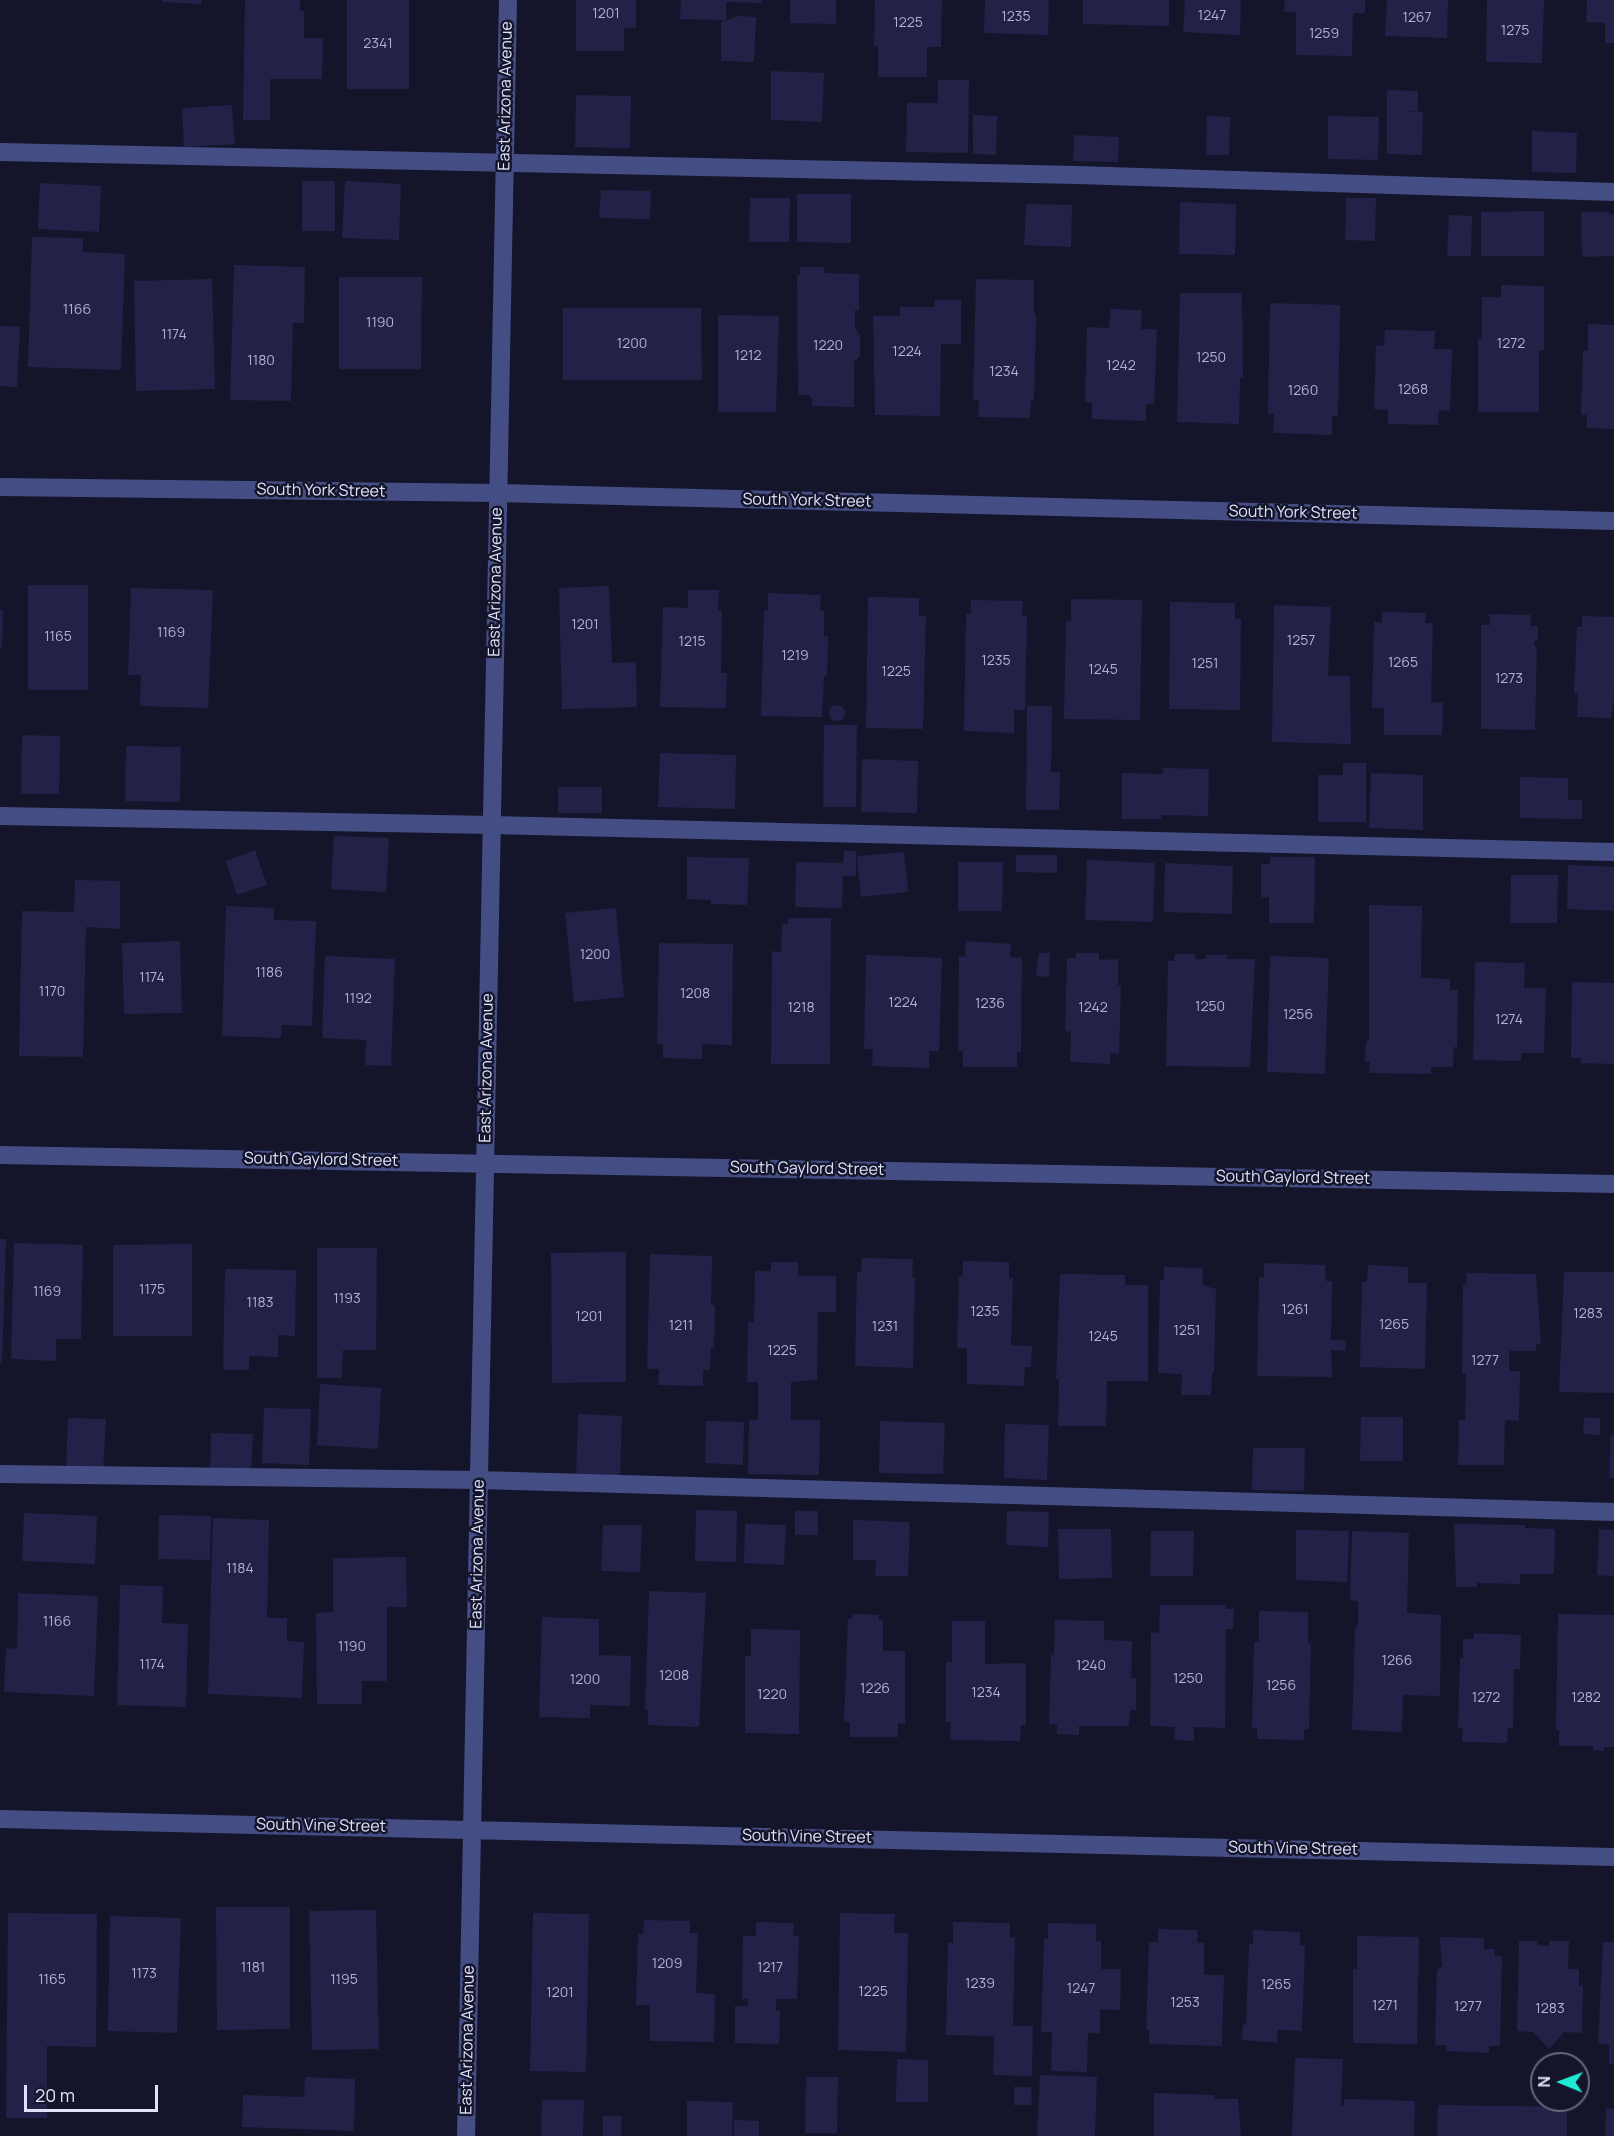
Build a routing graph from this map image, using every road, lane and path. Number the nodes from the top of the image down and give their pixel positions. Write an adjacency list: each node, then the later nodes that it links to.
1 (508, 0): 3 (street, East Arizona Avenue)
2 (0, 152): 3 (street)
3 (504, 162): 4 (street); 6 (street, East Arizona Avenue)
4 (1614, 192)
5 (0, 487): 6 (street, South York Street)
6 (498, 494): 7 (street, South York Street); 9 (street, East Arizona Avenue)
7 (1614, 521)
8 (0, 816): 9 (street)
9 (492, 825): 10 (street); 12 (street, East Arizona Avenue)
10 (1614, 852)
11 (0, 1155): 12 (street, South Gaylord Street)
12 (485, 1162): 13 (street, South Gaylord Street); 15 (street, East Arizona Avenue)
13 (1614, 1184)
14 (0, 1474): 15 (street)
15 (479, 1480): 16 (street); 18 (street, East Arizona Avenue)
16 (1614, 1512)
17 (0, 1818): 18 (street, South Vine Street)
18 (472, 1829): 19 (street, South Vine Street); 20 (street, East Arizona Avenue)
19 (1614, 1857)
20 (466, 2136)

